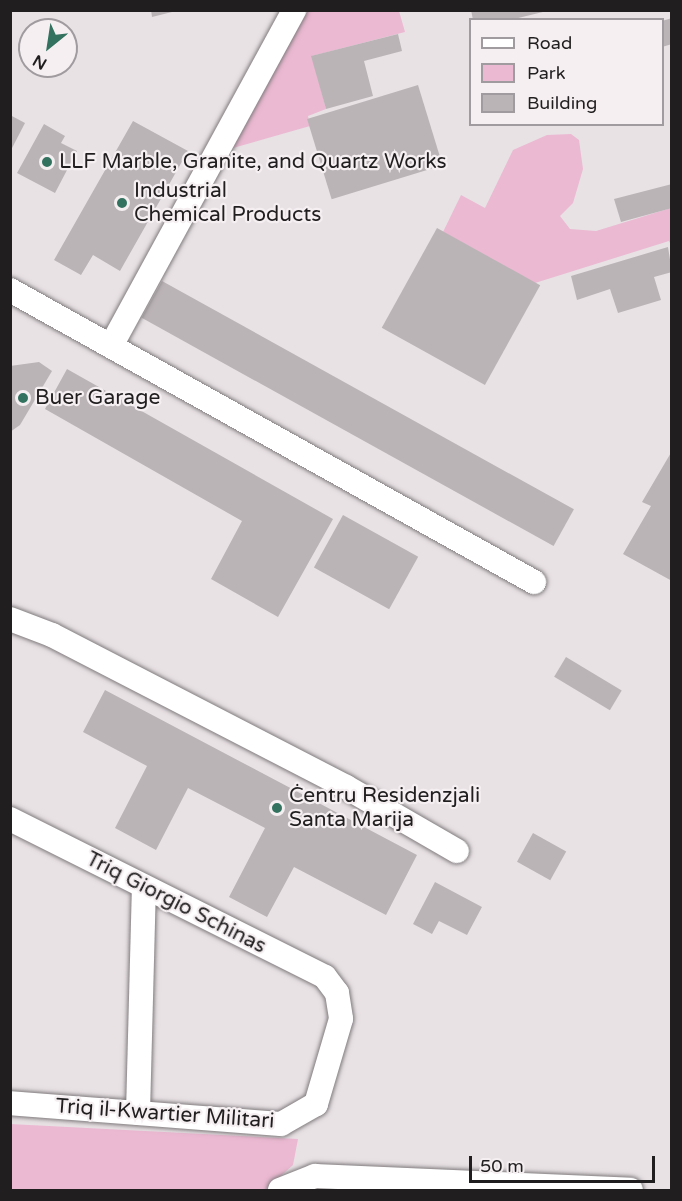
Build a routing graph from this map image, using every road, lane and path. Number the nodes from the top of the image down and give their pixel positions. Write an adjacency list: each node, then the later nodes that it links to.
1 (294, 10): 3 (street)
2 (10, 290): 3 (street)
3 (111, 346): 4 (street)
4 (534, 582)
5 (10, 619): 7 (street)
6 (10, 819): 8 (street, Triq Giorgio Schinas)
7 (457, 851)
8 (144, 888): 10 (street, Triq Giorgio Schinas); 11 (street)
9 (10, 1103): 11 (street, Triq il-Kwartier Militari)
10 (315, 1104): 11 (street, Triq il-Kwartier Militari)
11 (138, 1113)
12 (280, 1191): 13 (street)
13 (631, 1191)

